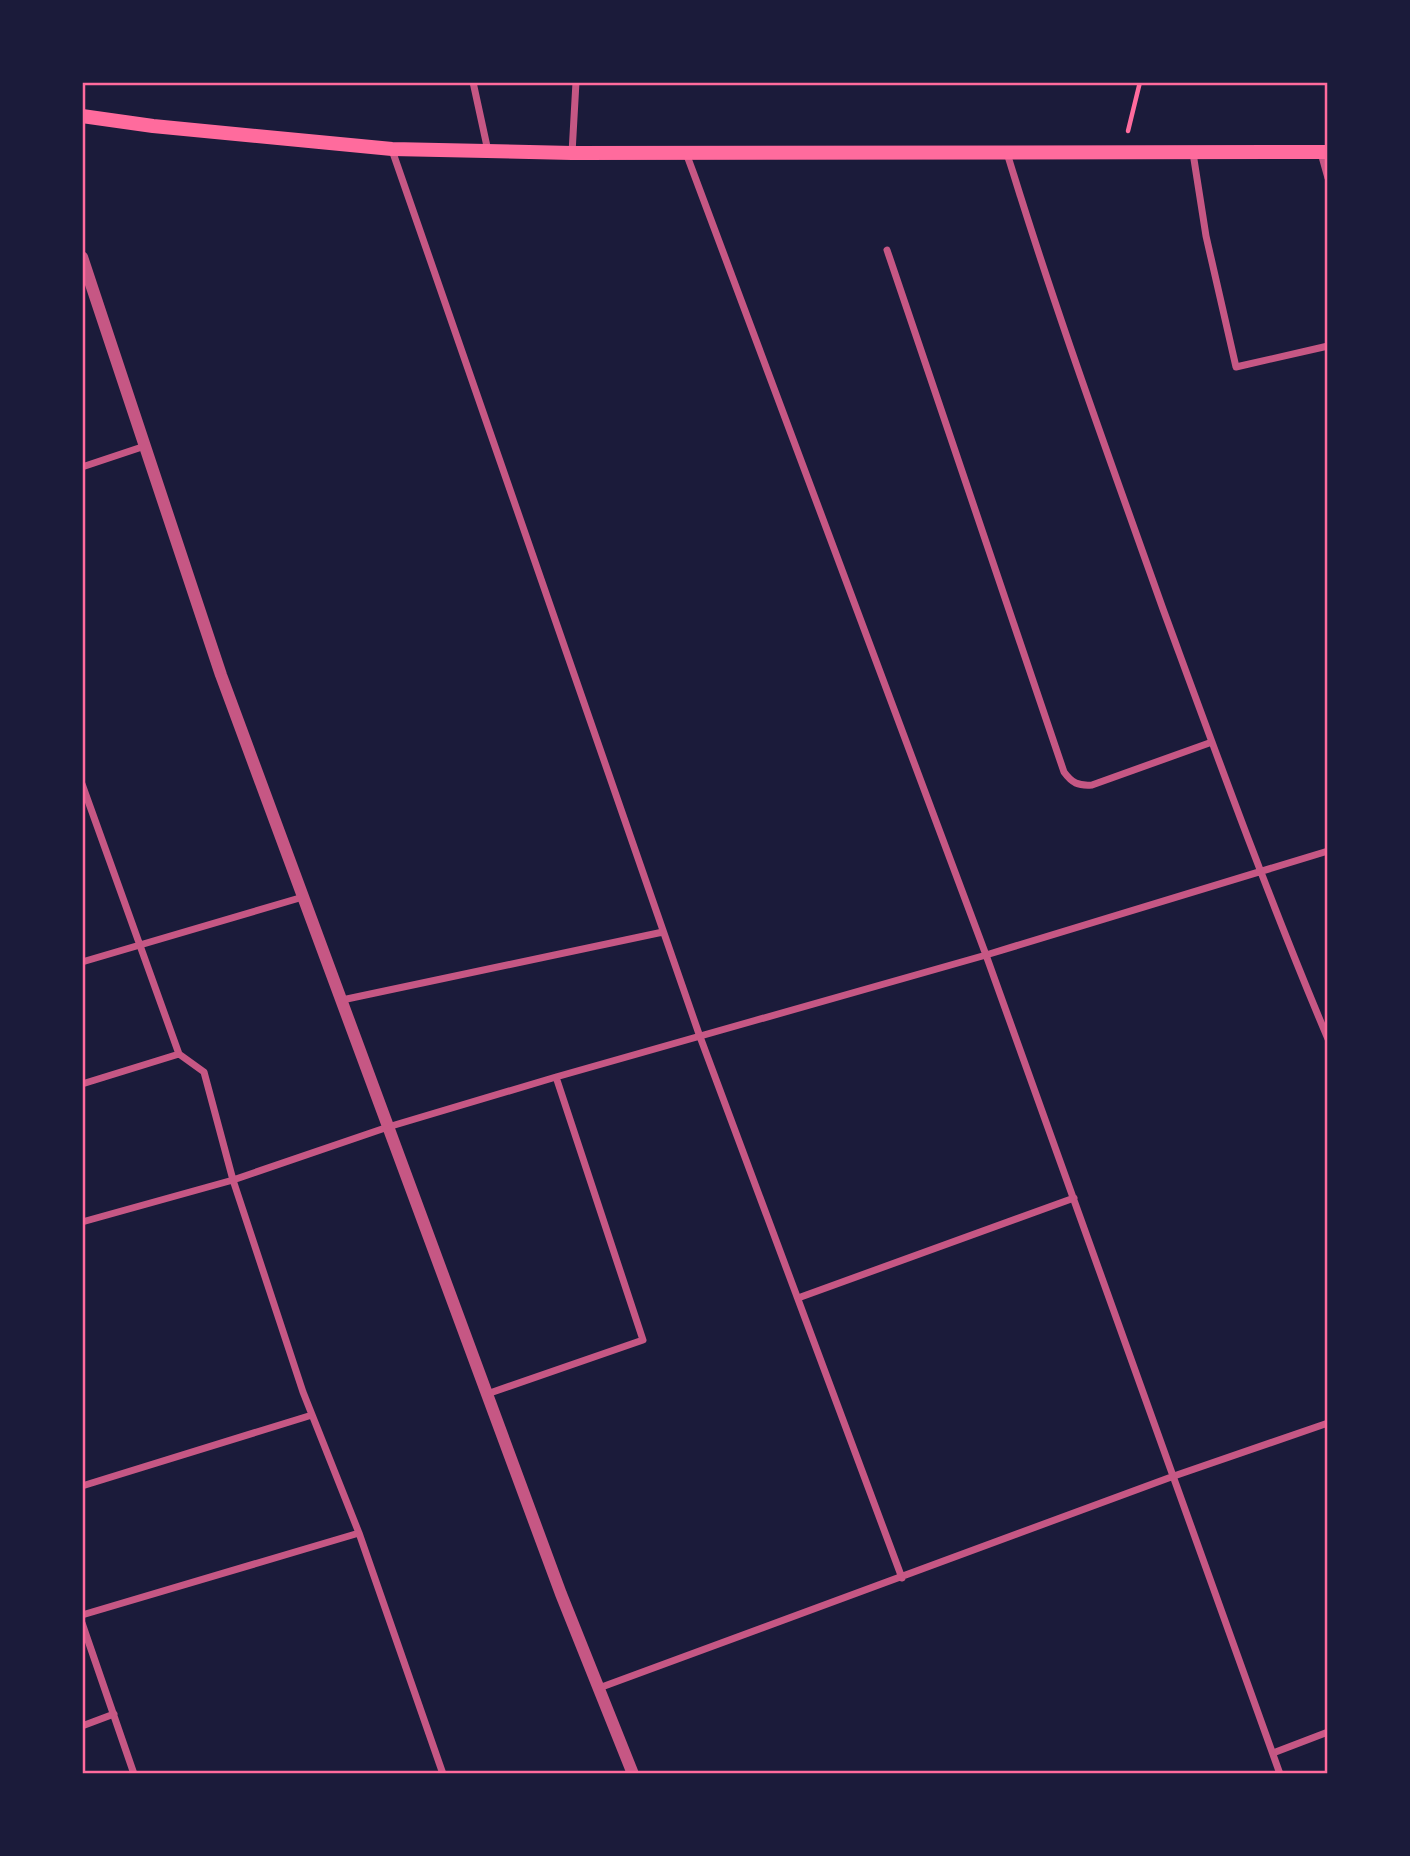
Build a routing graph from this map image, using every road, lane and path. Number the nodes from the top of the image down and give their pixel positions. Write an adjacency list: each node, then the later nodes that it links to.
1 (473, 82): 6 (street)
2 (576, 82): 9 (street)
3 (1140, 82): 12 (path)
4 (82, 116): 5 (main road)
5 (392, 149): 6 (main road); 24 (street)
6 (488, 151): 9 (main road)
7 (1193, 152): 8 (main road); 12 (main road); 16 (street)
8 (1324, 152): 13 (street)
9 (572, 153): 10 (main road)
10 (686, 153): 11 (main road); 26 (street)
11 (1007, 153): 12 (main road); 19 (street)
12 (1123, 153)
13 (1328, 178)
14 (887, 250): 19 (street)
15 (82, 257): 17 (street)
16 (1328, 346)
17 (145, 446): 18 (street); 23 (street)
18 (82, 467)
19 (1212, 742): 22 (street)
20 (82, 784): 25 (street)
21 (1328, 851): 22 (street)
22 (1262, 871): 26 (street); 30 (street)
23 (303, 897): 25 (street); 28 (street)
24 (663, 932): 28 (street); 29 (street)
25 (139, 945): 27 (street); 31 (street)
26 (986, 956): 29 (street); 36 (street)
27 (82, 962)
28 (341, 1000): 34 (street)
29 (699, 1034): 32 (street); 38 (street)
30 (1328, 1039)
31 (179, 1054): 33 (street); 35 (street)
32 (556, 1077): 34 (street); 39 (street)
33 (82, 1084)
34 (388, 1127): 35 (street); 39 (street)
35 (233, 1180): 37 (street); 40 (street)
36 (1073, 1198): 38 (street); 42 (street)
37 (82, 1222)
38 (797, 1298): 45 (street)
39 (487, 1394): 48 (street)
40 (313, 1415): 43 (street); 44 (street)
41 (1328, 1423): 42 (street)
42 (1174, 1476): 45 (street); 52 (street)
43 (82, 1486)
44 (359, 1533): 46 (street); 54 (street)
45 (902, 1578): 48 (street)
46 (82, 1615)
47 (82, 1623): 49 (street)
48 (599, 1688): 55 (street)
49 (114, 1714): 50 (street); 53 (street)
50 (82, 1726)
51 (1328, 1732): 52 (street)
52 (1273, 1753): 56 (street)
53 (134, 1774)
54 (443, 1774)
55 (633, 1774)
56 (1280, 1774)

